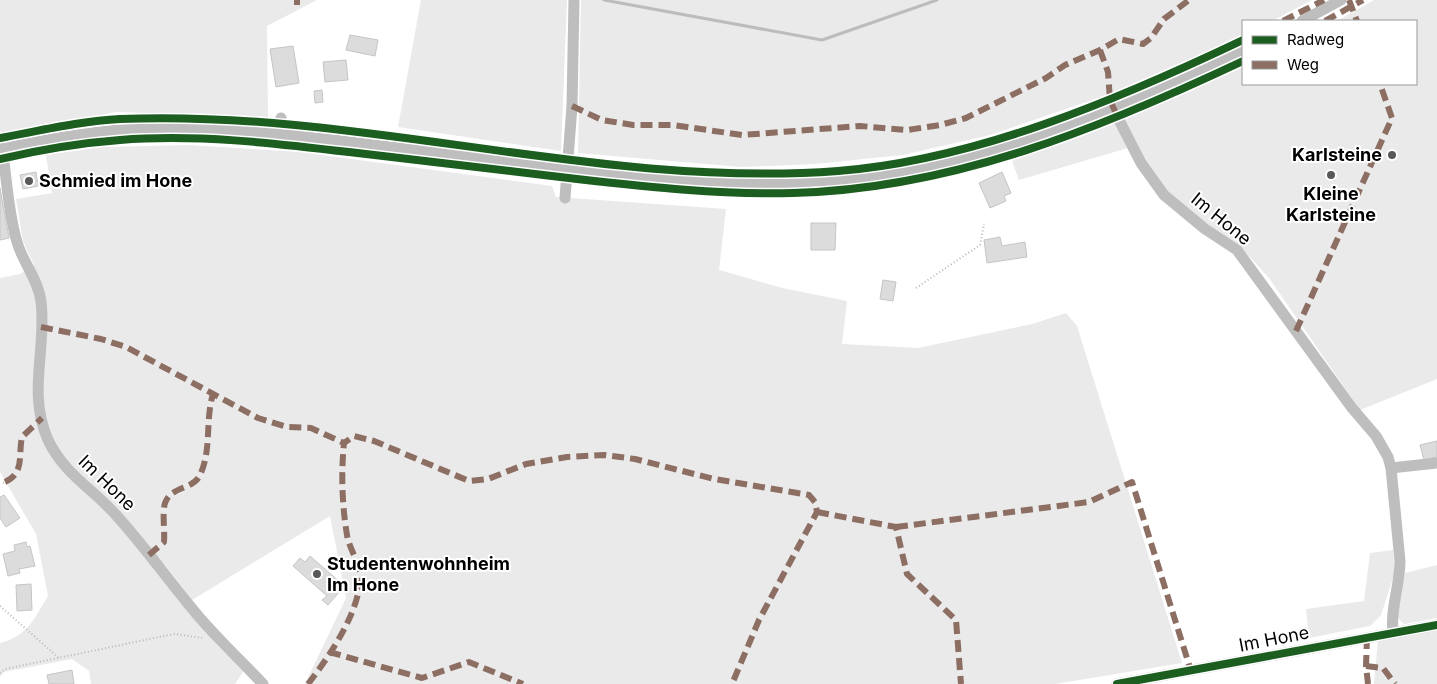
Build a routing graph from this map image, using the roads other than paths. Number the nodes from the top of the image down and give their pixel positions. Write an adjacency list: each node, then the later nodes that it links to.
1 (574, 0): 9 (street)
2 (1341, 0): 3 (street)
3 (1304, 20)
4 (1242, 51): 9 (street)
5 (281, 118): 7 (street)
6 (1118, 118): 12 (street, Im Hone)
7 (278, 134): 8 (street); 9 (street)
8 (1, 148): 15 (street, Im Hone)
9 (569, 168): 10 (street)
10 (565, 198)
11 (1437, 463): 12 (street)
12 (1391, 468): 14 (street, Im Hone)
13 (1437, 625): 14 (street, Im Hone)
14 (1393, 633): 16 (street, Im Hone)
15 (263, 684)
16 (1117, 684)

